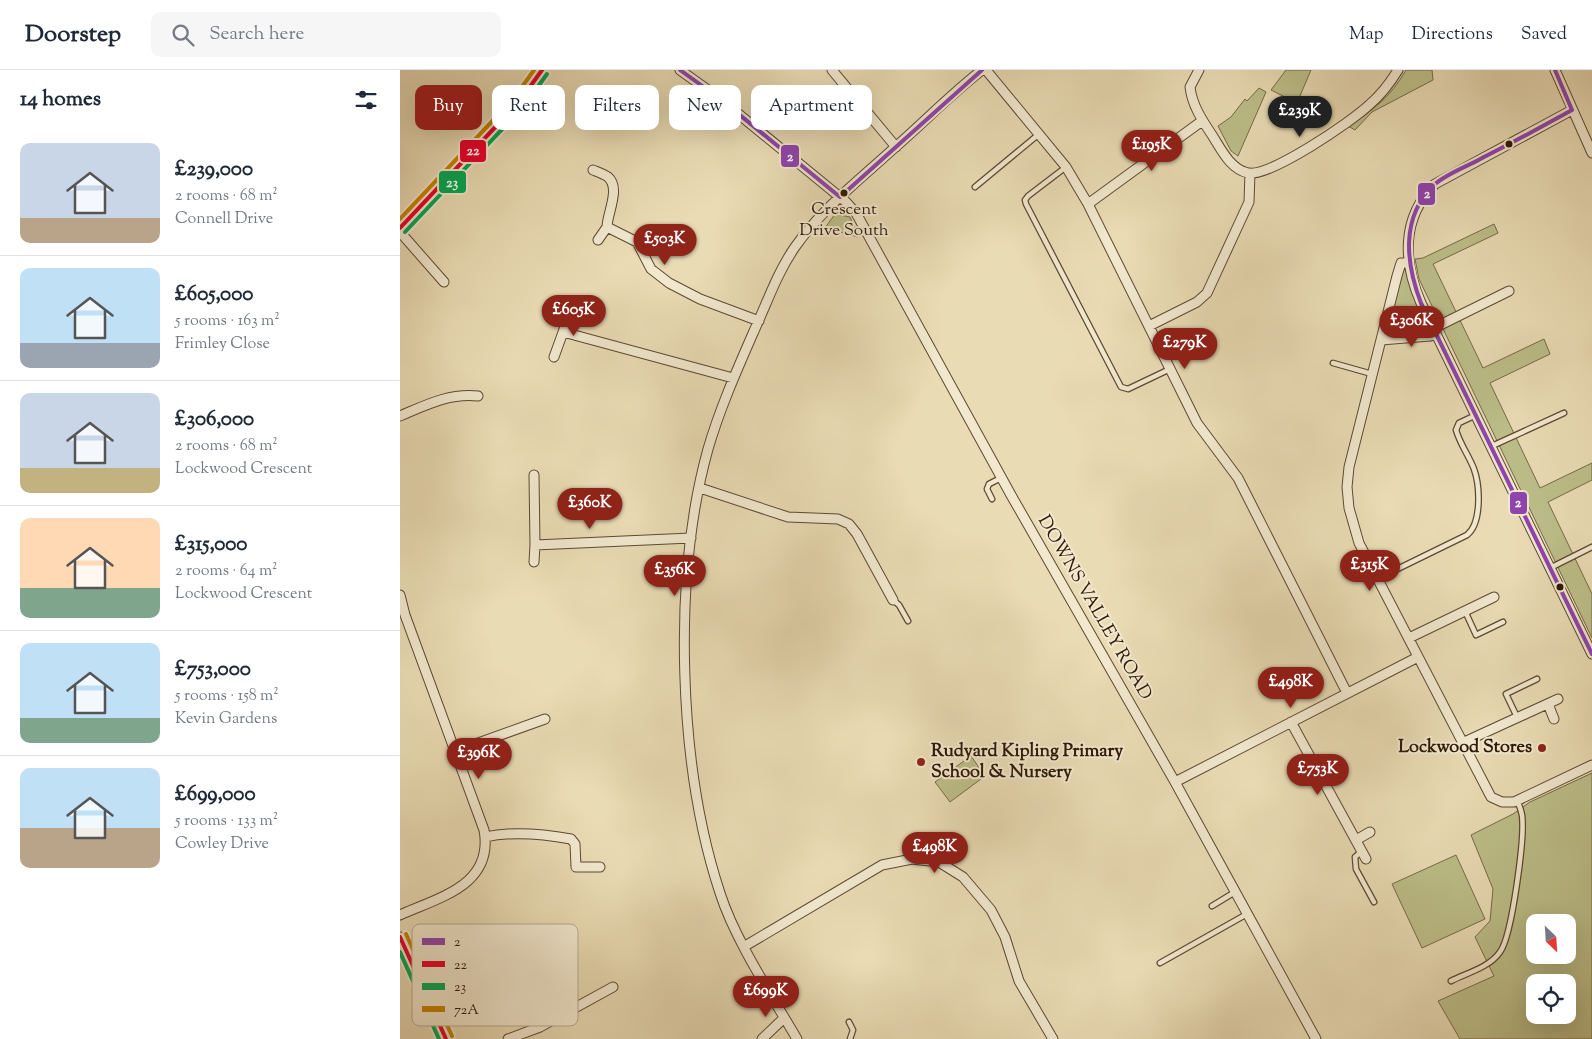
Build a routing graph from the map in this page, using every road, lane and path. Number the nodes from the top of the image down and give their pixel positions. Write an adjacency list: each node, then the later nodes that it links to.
1 (542, 70): 21 (street)
2 (680, 70): 18 (street, DOWNS VALLEY ROAD)
3 (832, 70): 12 (street)
4 (982, 70): 12 (street)
5 (986, 70): 11 (street)
6 (1199, 70): 10 (street)
7 (1398, 70): 16 (street)
8 (1555, 70): 9 (street)
9 (1572, 110): 13 (street); 24 (street)
10 (1202, 121): 16 (street); 19 (street)
11 (1040, 133): 14 (street); 17 (lane)
12 (896, 147): 18 (street)
13 (1592, 153)
14 (1066, 167): 19 (street); 35 (lane)
15 (594, 170): 20 (street)
16 (1250, 173): 29 (street)
17 (975, 187)
18 (840, 197): 28 (street); 44 (street, DOWNS VALLEY ROAD)
19 (1088, 204): 29 (street)
20 (607, 227): 23 (street); 28 (street)
21 (400, 228)
22 (400, 232): 25 (street)
23 (598, 240)
24 (1408, 262): 30 (street); 32 (street)
25 (444, 282)
26 (1509, 291): 30 (street)
27 (571, 310): 31 (street)
28 (759, 321): 37 (street)
29 (1149, 326): 35 (street)
30 (1435, 330): 32 (street); 40 (street)
31 (563, 332): 33 (street); 37 (street)
32 (1381, 340): 36 (street)
33 (554, 357)
34 (1333, 363): 36 (lane)
35 (1171, 368): 63 (street)
36 (1372, 374): 52 (street)
37 (734, 378): 45 (street)
38 (478, 396): 41 (street)
39 (1564, 414): 42 (lane)
40 (1477, 415): 42 (street); 52 (lane)
41 (400, 416)
42 (1492, 446): 51 (street)
43 (534, 475): 48 (street)
44 (1001, 478): 46 (lane); 73 (street, DOWNS VALLEY ROAD)
45 (700, 488): 47 (street); 55 (street)
46 (992, 499)
47 (691, 538): 48 (street); 86 (street)
48 (535, 545): 50 (street)
49 (1592, 547): 51 (lane)
50 (534, 562)
51 (1550, 568): 60 (street)
52 (1377, 579): 59 (street)
53 (400, 596): 71 (street)
54 (1494, 597): 56 (street)
55 (893, 600): 57 (lane)
56 (1464, 611): 58 (lane); 59 (street)
57 (908, 621)
58 (1503, 622)
59 (1409, 638): 61 (street)
60 (1592, 654)
61 (1418, 657): 63 (street); 70 (street)
62 (1538, 678): 66 (lane)
63 (1347, 693): 69 (street)
64 (1558, 699): 65 (street)
65 (1548, 704): 66 (street); 68 (street)
66 (1517, 717): 70 (street)
67 (545, 719): 71 (street)
68 (1554, 719)
69 (1291, 722): 73 (street); 77 (street)
70 (1462, 743): 74 (street)
71 (456, 751): 76 (street)
72 (1592, 765): 74 (street)
73 (1175, 782): 80 (street, DOWNS VALLEY ROAD)
74 (1517, 801): 89 (lane)
75 (1370, 832): 77 (street)
76 (485, 837): 79 (street); 84 (street)
77 (1356, 840): 78 (street)
78 (1364, 855): 81 (lane)
79 (600, 867)
80 (1235, 892): 82 (lane); 83 (street, DOWNS VALLEY ROAD)
81 (1374, 902)
82 (1212, 906)
83 (1247, 914): 87 (lane); 102 (street, DOWNS VALLEY ROAD)
84 (400, 915)
85 (400, 937): 88 (street)
86 (745, 946): 92 (street); 101 (street)
87 (1160, 963)
88 (412, 964)
89 (1451, 981)
90 (613, 987): 91 (street)
91 (578, 1006)
92 (784, 1018): 98 (street); 99 (street)
93 (849, 1022): 100 (lane)
94 (440, 1026): 96 (street)
95 (540, 1026): 97 (street)
96 (446, 1039)
97 (508, 1039)
98 (762, 1039)
99 (797, 1039)
100 (850, 1039)
101 (1053, 1039)
102 (1316, 1039)

